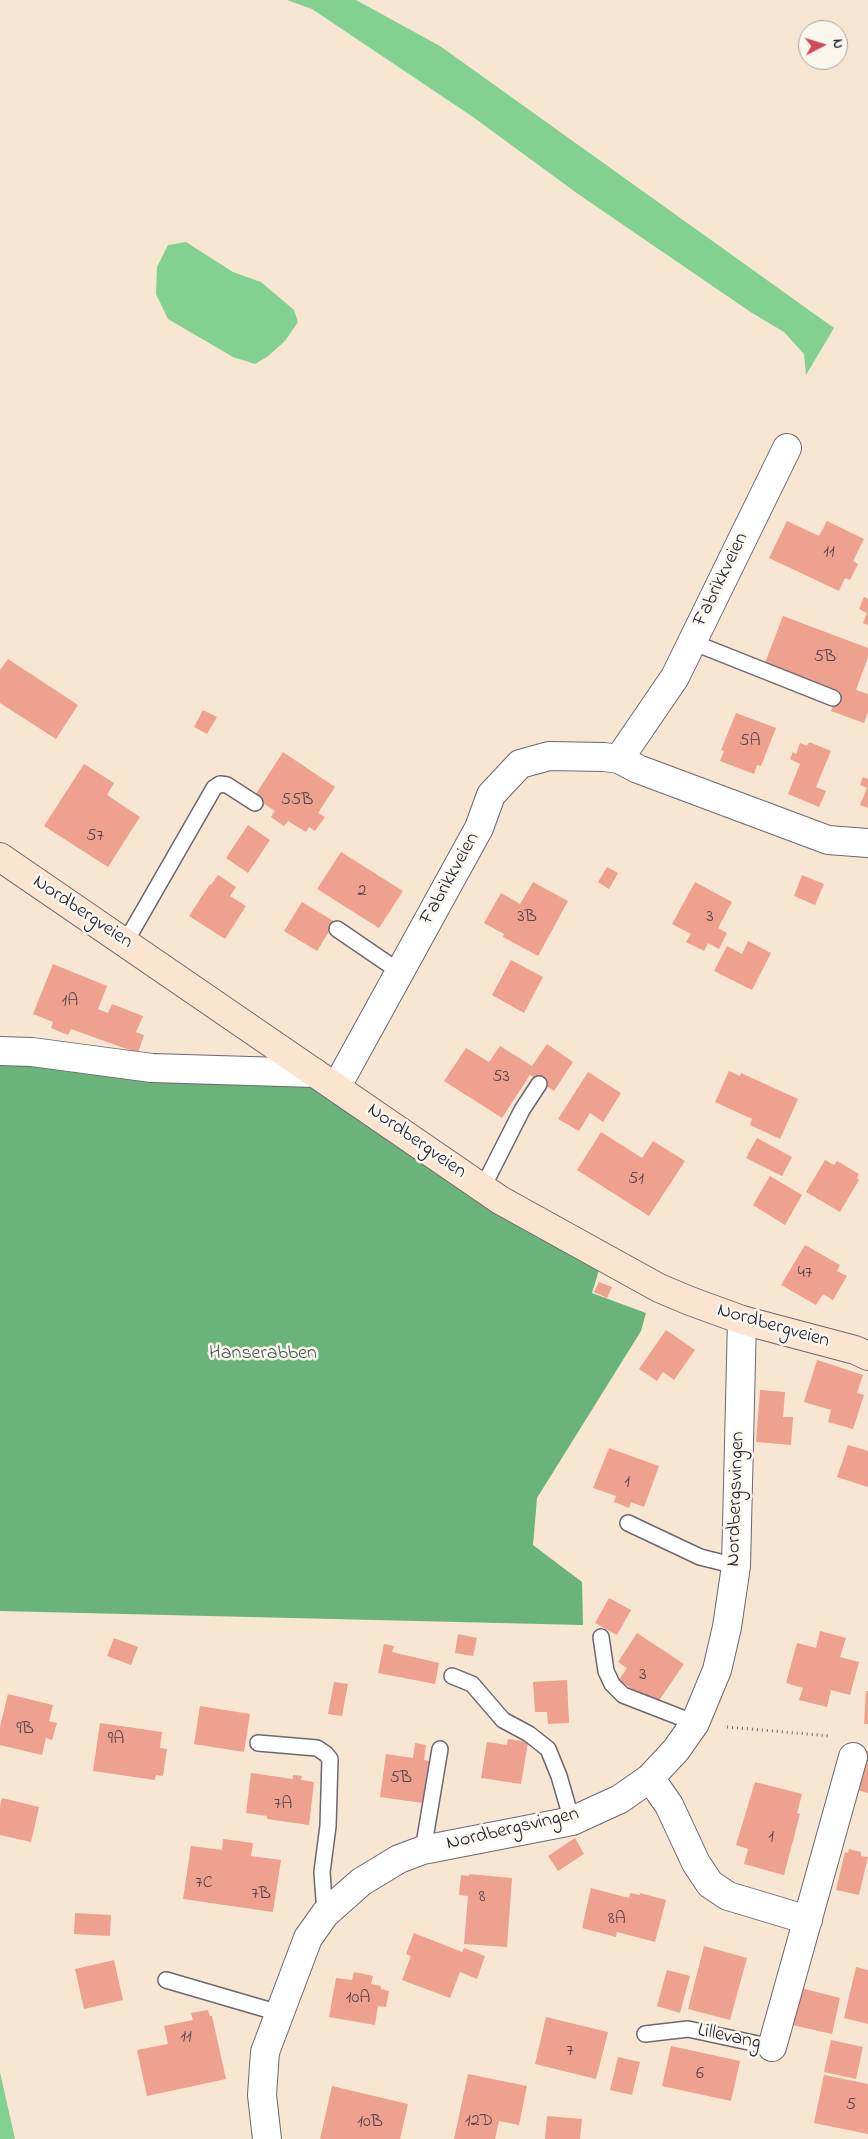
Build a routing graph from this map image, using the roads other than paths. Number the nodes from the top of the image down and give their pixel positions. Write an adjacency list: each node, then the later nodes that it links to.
1 (787, 448): 2 (street, Fabrikkveien)
2 (692, 642): 3 (lane); 4 (street, Fabrikkveien)
3 (832, 698)
4 (619, 759): 6 (street, Fabrikkveien); 10 (street, Fabrikkveien)
5 (255, 803): 9 (lane)
6 (868, 843)
7 (0, 857): 9 (street, Nordbergveien)
8 (337, 929): 10 (lane)
9 (125, 943): 12 (street, Nordbergveien)
10 (400, 972): 12 (street, Fabrikkveien)
11 (0, 1051): 12 (street)
12 (326, 1080): 14 (street, Nordbergveien)
13 (539, 1084): 14 (lane)
14 (482, 1189): 15 (street, Nordbergveien)
15 (742, 1320): 16 (street, Nordbergveien); 18 (street, Nordbergsvingen)
16 (868, 1356)
17 (628, 1523): 18 (lane)
18 (736, 1566): 21 (street, Nordbergsvingen)
19 (601, 1637): 21 (lane)
20 (452, 1676): 26 (lane)
21 (695, 1723): 25 (street, Nordbergsvingen)
22 (258, 1743): 28 (lane)
23 (440, 1749): 27 (lane)
24 (853, 1757): 29 (street, Lillevang)
25 (650, 1778): 26 (street, Nordbergsvingen); 29 (street)
26 (572, 1820): 27 (street, Nordbergsvingen)
27 (423, 1850): 28 (street, Nordbergsvingen)
28 (325, 1914): 31 (street, Nordbergsvingen)
29 (808, 1920): 33 (street, Lillevang)
30 (166, 1980): 31 (lane)
31 (279, 2013): 34 (street, Nordbergsvingen)
32 (645, 2034): 33 (lane, Lillevang)
33 (772, 2047)
34 (267, 2139)

